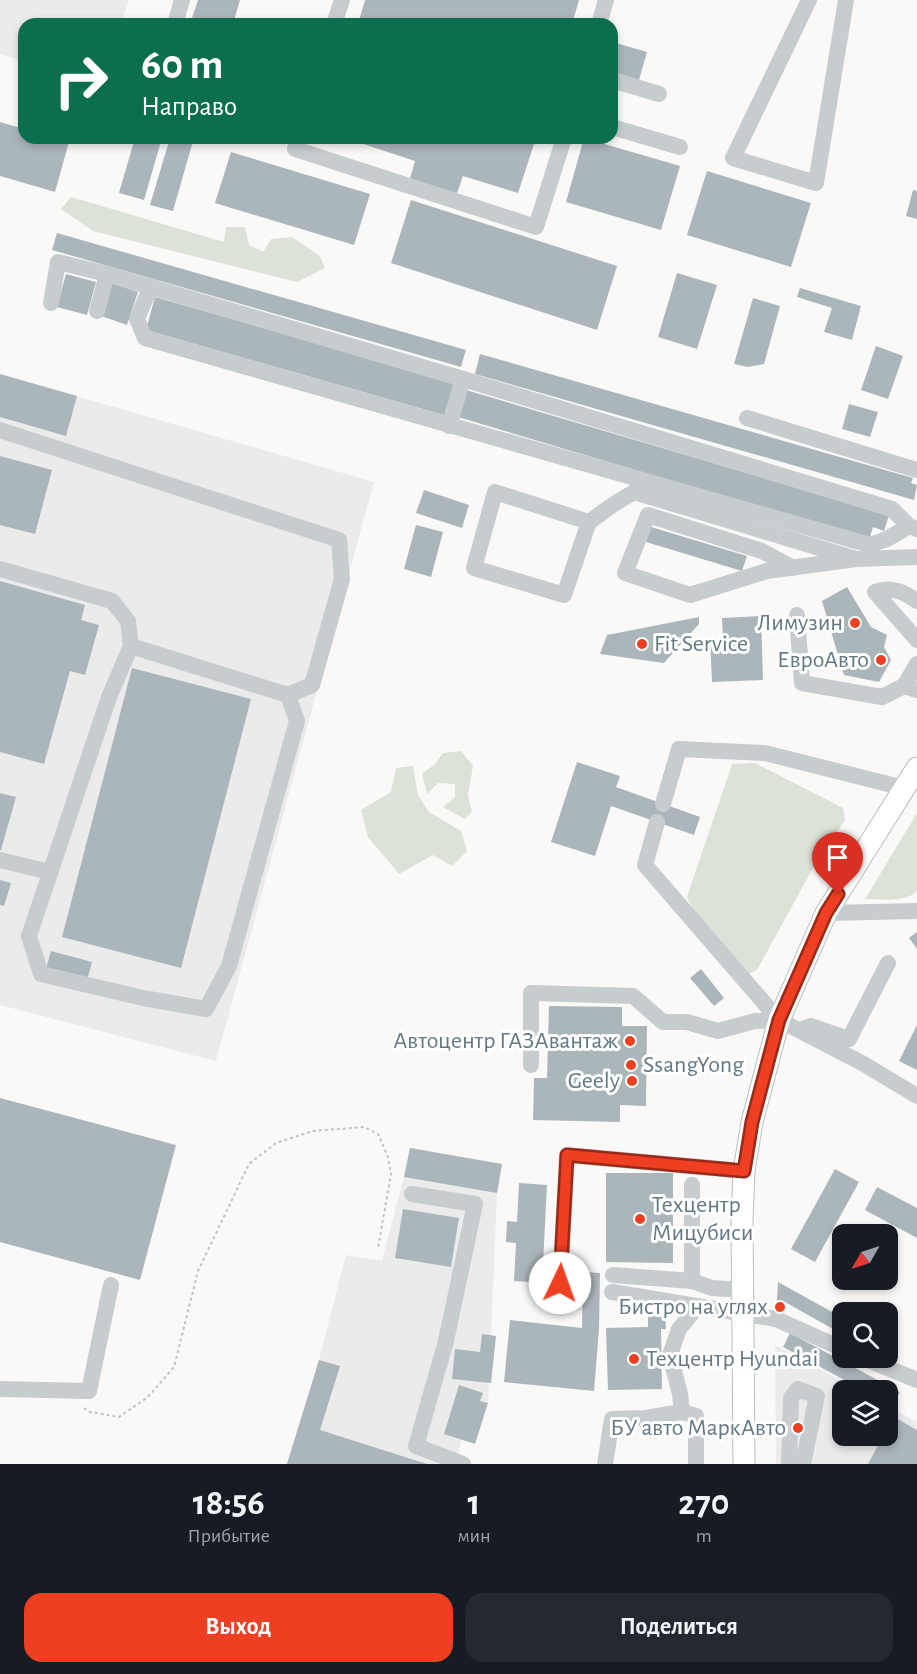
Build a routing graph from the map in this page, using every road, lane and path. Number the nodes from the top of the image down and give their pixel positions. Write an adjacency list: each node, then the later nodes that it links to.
1 (182, 0): 6 (lane)
2 (342, 0): 7 (lane)
3 (606, 0): 8 (lane)
4 (809, 0): 5 (lane)
5 (846, 0)
6 (177, 18)
7 (336, 18)
8 (601, 18)
9 (618, 82): 10 (lane)
10 (659, 94)
11 (618, 129): 14 (lane)
12 (296, 144): 13 (lane)
13 (562, 144)
14 (680, 147)
15 (106, 274): 16 (lane); 17 (lane); 18 (lane)
16 (151, 286): 19 (lane); 21 (lane)
17 (51, 303)
18 (97, 311)
19 (464, 379): 21 (lane); 25 (lane)
20 (747, 418): 23 (lane)
21 (449, 426): 25 (lane)
22 (0, 429): 36 (lane)
23 (917, 470)
24 (589, 522): 24 (lane); 27 (lane)
25 (913, 528)
26 (917, 557): 27 (lane)
27 (856, 559): 28 (lane)
28 (793, 568): 28 (lane)
29 (0, 569): 33 (lane)
30 (917, 602): 32 (lane)
31 (797, 615): 35 (lane)
32 (917, 640)
33 (131, 646): 36 (lane); 42 (lane)
34 (917, 664): 35 (lane)
35 (910, 688)
36 (288, 695): 42 (lane)
37 (917, 768): 38 (main road)
38 (904, 788): 39 (lane); 44 (main road)
39 (663, 804)
40 (657, 822): 46 (lane)
41 (0, 860): 42 (lane)
42 (50, 872)
43 (917, 911): 44 (lane)
44 (826, 913): 46 (main road)
45 (888, 963): 47 (lane)
46 (779, 1020): 47 (lane); 48 (lane); 50 (main road)
47 (799, 1031): 49 (lane)
48 (531, 1065)
49 (917, 1096)
50 (744, 1171): 57 (main road); 59 (lane)
51 (692, 1185): 55 (lane)
52 (412, 1194): 68 (lane)
53 (378, 1248): 66 (path)
54 (613, 1275): 55 (lane)
55 (692, 1281): 57 (lane)
56 (111, 1285): 65 (lane)
57 (743, 1290): 61 (main road)
58 (612, 1293): 60 (lane)
59 (559, 1304)
60 (697, 1307): 61 (lane); 67 (lane)
61 (743, 1313): 62 (lane); 71 (main road)
62 (832, 1344)
63 (888, 1368): 64 (lane)
64 (917, 1380)
65 (0, 1389)
66 (82, 1406)
67 (682, 1412): 69 (lane); 70 (lane)
68 (463, 1464)
69 (605, 1464)
70 (696, 1464)
71 (744, 1464)
72 (789, 1464): 73 (lane)
73 (803, 1464)

